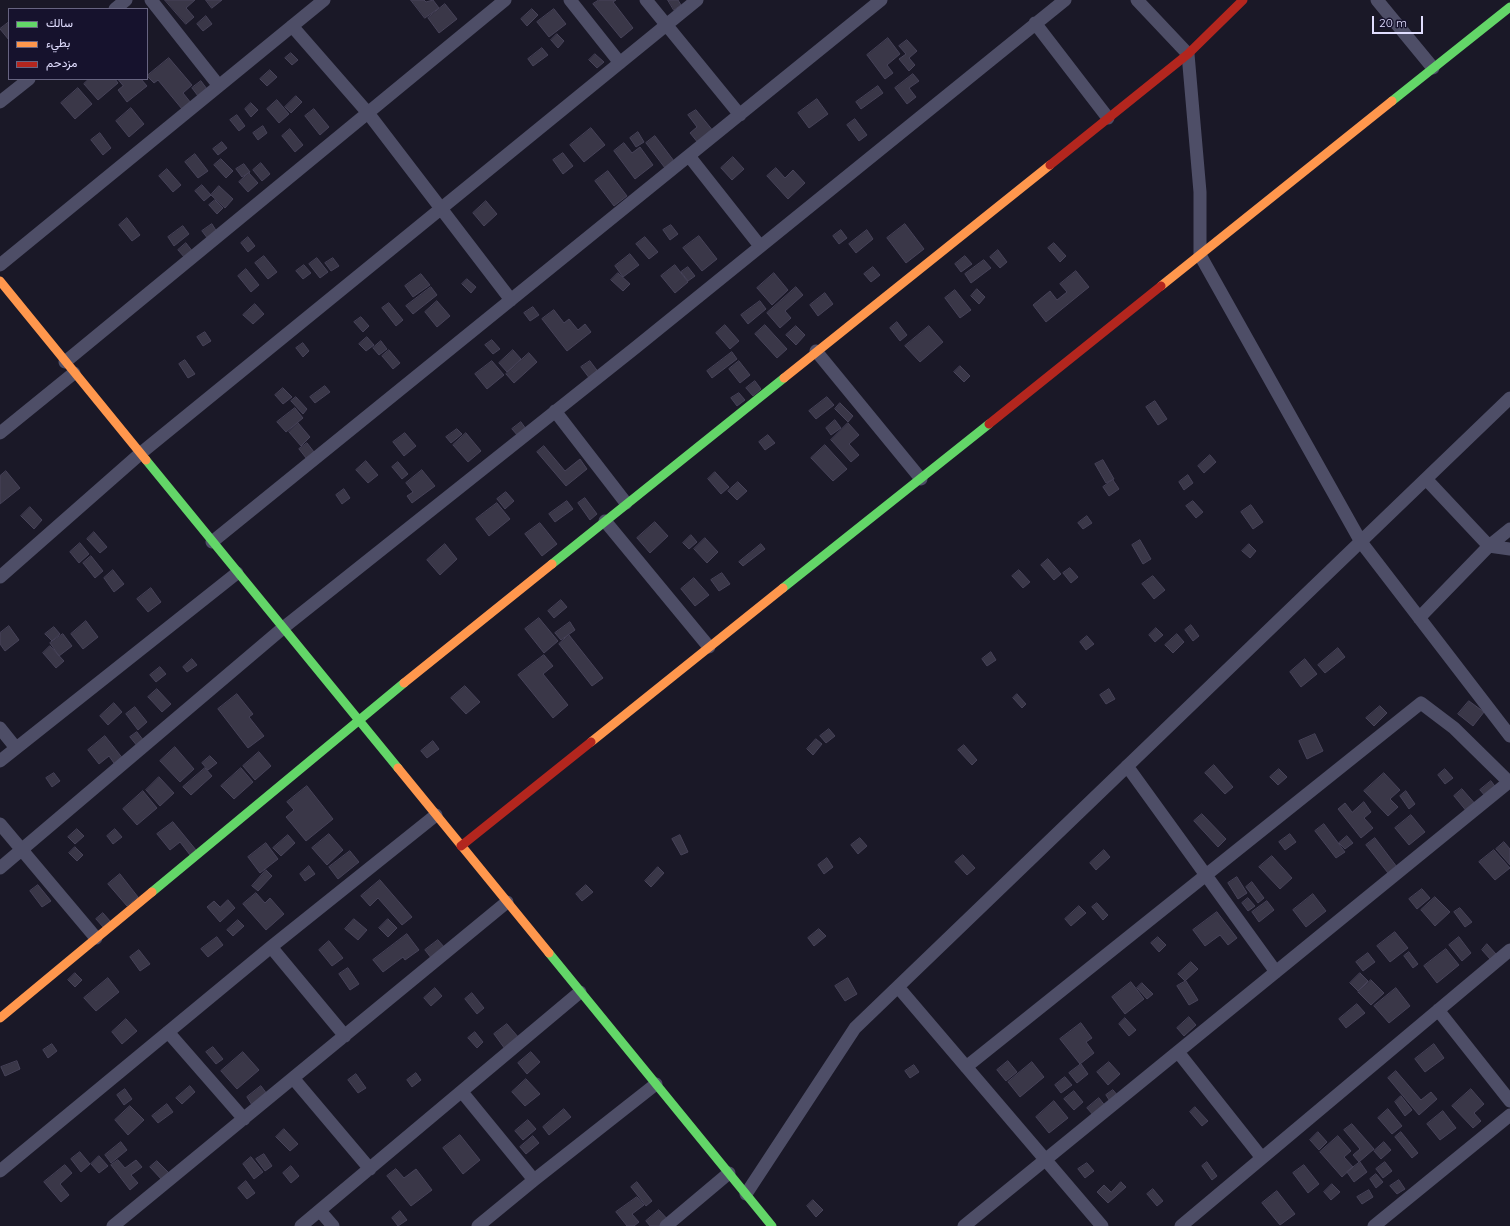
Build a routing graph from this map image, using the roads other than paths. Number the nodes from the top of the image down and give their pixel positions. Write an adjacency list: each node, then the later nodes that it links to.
1 (126, 0): 14 (street)
2 (151, 0): 22 (street)
3 (324, 0): 17 (street)
4 (505, 0): 24 (street)
5 (570, 0): 19 (street)
6 (646, 0): 16 (street)
7 (697, 0): 16 (street)
8 (881, 0): 25 (street)
9 (1064, 0): 15 (street)
10 (1137, 0): 18 (street)
11 (1243, 0): 18 (street)
12 (1377, 0): 20 (street)
13 (1510, 7): 20 (street)
14 (116, 8)
15 (1035, 23): 26 (street); 29 (street)
16 (667, 25): 19 (street); 25 (street)
17 (292, 26): 22 (street); 24 (street)
18 (1188, 54): 26 (street); 30 (street)
19 (620, 63): 28 (street)
20 (1433, 68): 30 (street)
21 (28, 80): 23 (street)
22 (219, 86): 31 (street)
23 (0, 102)
24 (368, 113): 28 (street); 35 (street)
25 (740, 115): 27 (street)
26 (1108, 118): 34 (street)
27 (689, 156): 29 (street); 33 (street)
28 (441, 209): 33 (street); 40 (street)
29 (760, 246): 38 (street)
30 (1200, 255): 42 (street); 47 (street)
31 (0, 265)
32 (0, 281): 35 (street)
33 (511, 300): 46 (street)
34 (816, 351): 42 (street); 43 (street)
35 (65, 362): 36 (street)
36 (74, 373): 39 (street); 40 (street)
37 (1510, 398): 41 (street)
38 (555, 411): 43 (street); 53 (street)
39 (0, 433)
40 (141, 453): 46 (street); 51 (street)
41 (1426, 478): 47 (street); 48 (street)
42 (920, 479): 54 (street)
43 (626, 503): 44 (street)
44 (605, 520): 54 (street); 55 (street)
45 (1510, 529): 48 (street)
46 (212, 542): 50 (street)
47 (1360, 542): 52 (street); 60 (street)
48 (1489, 546): 49 (street); 52 (street)
49 (1510, 549)
50 (237, 573): 53 (street); 58 (street)
51 (0, 576)
52 (1419, 618): 57 (street)
53 (283, 628): 55 (street); 65 (street)
54 (709, 647): 64 (street)
55 (358, 720): 62 (street); 69 (street)
56 (0, 728): 58 (street)
57 (1508, 729)
58 (16, 748): 59 (street)
59 (0, 761)
60 (1127, 766): 67 (street); 73 (street)
61 (1509, 782): 67 (street); 72 (street)
62 (436, 815): 64 (street); 70 (street)
63 (0, 824): 65 (street)
64 (461, 846): 68 (street)
65 (22, 850): 66 (street); 69 (street)
66 (0, 868)
67 (1206, 875): 72 (street); 80 (street)
68 (507, 902): 74 (street); 78 (street)
69 (96, 938): 76 (street)
70 (271, 947): 77 (street); 78 (street)
71 (1510, 950): 75 (street)
72 (1276, 972): 79 (street)
73 (898, 987): 80 (street); 93 (street)
74 (580, 992): 82 (street); 83 (street)
75 (1438, 1010): 84 (street); 87 (street)
76 (0, 1018)
77 (168, 1032): 86 (street); 90 (street)
78 (345, 1036): 81 (street)
79 (1178, 1052): 87 (street); 88 (street)
80 (966, 1067): 88 (street)
81 (293, 1078): 86 (street); 89 (street)
82 (656, 1084): 91 (street); 92 (street)
83 (462, 1092): 89 (street); 92 (street)
84 (1510, 1101)
85 (1510, 1116): 104 (street)
86 (244, 1119): 95 (street)
87 (1262, 1158): 103 (street)
88 (1045, 1160): 101 (street); 102 (street)
89 (370, 1169): 94 (street)
90 (0, 1171)
91 (729, 1173): 93 (street); 99 (street)
92 (534, 1180): 98 (street)
93 (746, 1194): 100 (street)
94 (320, 1211): 96 (street); 97 (street)
95 (113, 1226)
96 (301, 1226)
97 (333, 1226)
98 (478, 1226)
99 (666, 1226)
100 (772, 1226)
101 (964, 1226)
102 (1102, 1226)
103 (1181, 1226)
104 (1374, 1226)

